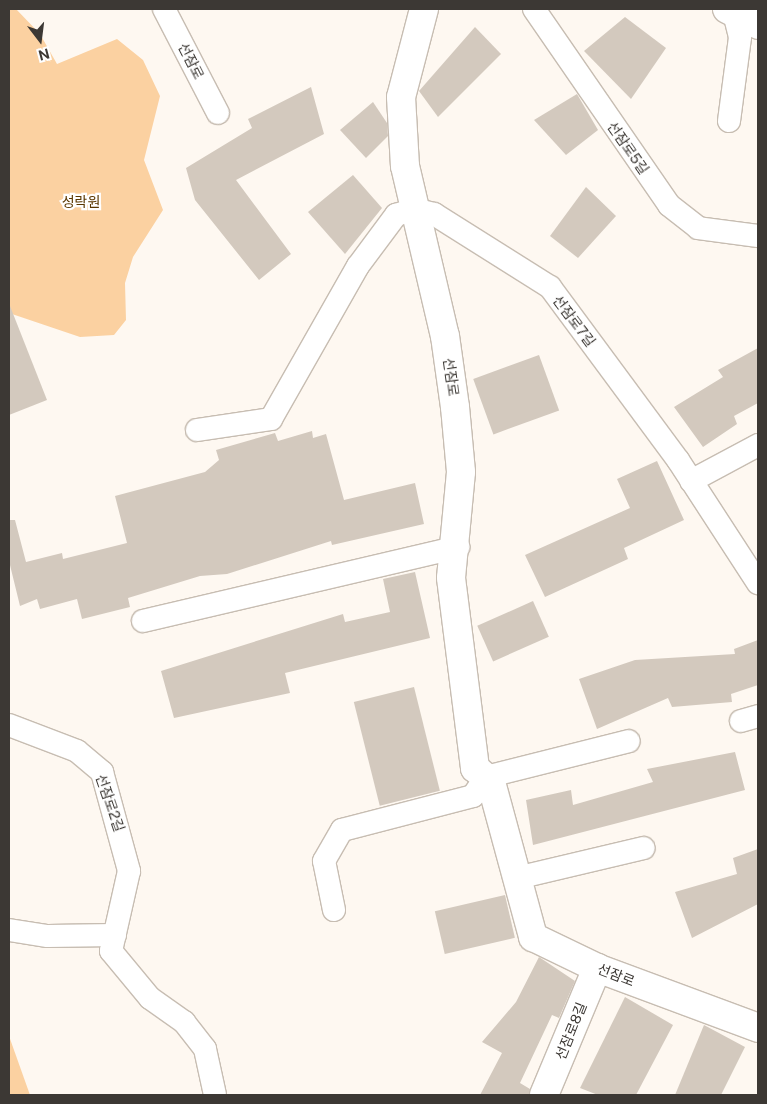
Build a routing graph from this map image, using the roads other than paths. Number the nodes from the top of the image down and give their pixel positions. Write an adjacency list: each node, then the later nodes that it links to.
1 (164, 9): 6 (street, 선잠로)
2 (424, 9): 8 (street, 선잠로)
3 (534, 9): 9 (street, 선잠로5길)
4 (731, 10): 5 (street); 7 (street)
5 (758, 25)
6 (218, 113)
7 (729, 121)
8 (414, 210): 10 (street); 12 (street, 선잠로7길); 13 (street, 선잠로)
9 (758, 236)
10 (197, 430)
11 (758, 445): 12 (street)
12 (691, 481): 14 (street, 선잠로7길)
13 (458, 547): 15 (street); 18 (street, 선잠로)
14 (758, 583)
15 (143, 621)
16 (9, 724): 23 (street, 선잠로2길)
17 (628, 741): 18 (street)
18 (486, 777): 20 (street, 선잠로); 21 (street)
19 (644, 848): 20 (street)
20 (517, 878): 24 (street, 선잠로)
21 (334, 910)
22 (9, 930): 23 (street)
23 (115, 935): 26 (street, 선잠로2길)
24 (597, 968): 25 (street, 선잠로); 27 (street, 선잠로8길)
25 (758, 1028)
26 (215, 1095)
27 (545, 1095)

